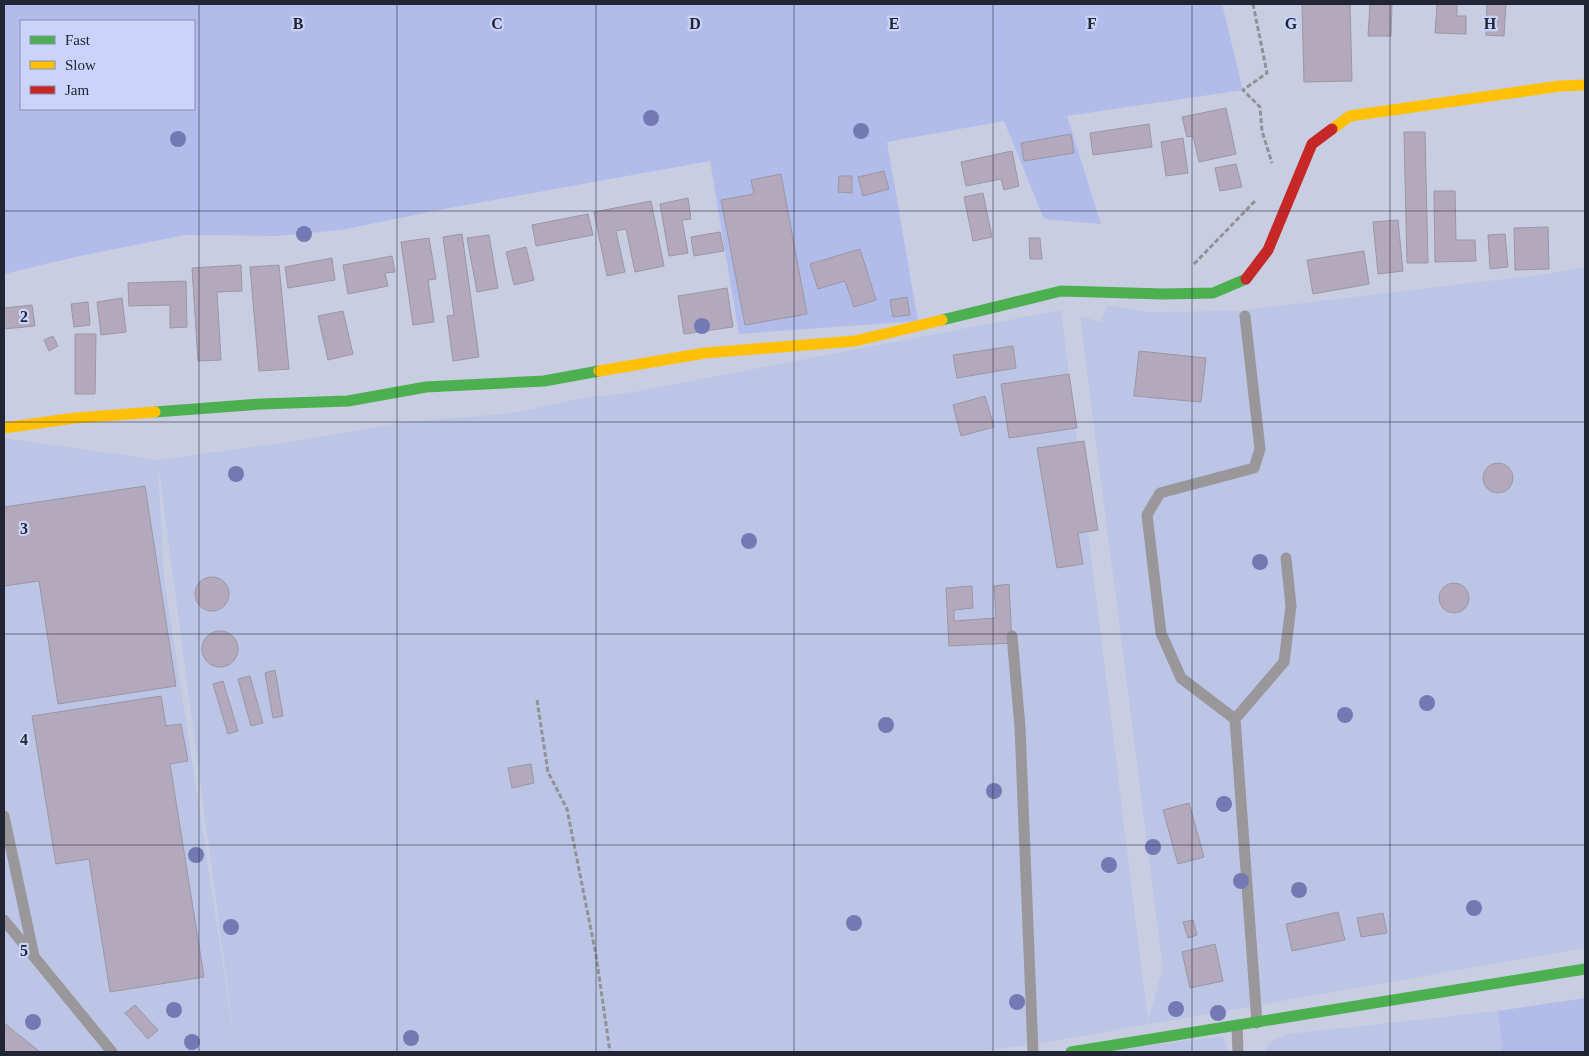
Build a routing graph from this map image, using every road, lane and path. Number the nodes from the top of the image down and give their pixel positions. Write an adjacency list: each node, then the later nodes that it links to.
1 (1254, 4): 3 (path)
2 (1585, 85): 7 (street)
3 (1272, 164)
4 (1260, 196): 5 (path)
5 (1190, 268)
6 (1245, 316): 11 (lane)
7 (4, 428)
8 (1286, 558): 11 (lane)
9 (1012, 636): 20 (lane)
10 (537, 700): 19 (path)
11 (1235, 719): 16 (lane)
12 (4, 816): 14 (lane)
13 (4, 920): 14 (lane)
14 (34, 957): 18 (lane)
15 (1585, 969): 16 (street)
16 (1257, 1023): 17 (street)
17 (1237, 1026): 21 (street); 22 (lane)
18 (112, 1052)
19 (610, 1052)
20 (1033, 1052)
21 (1071, 1052)
22 (1238, 1052)

